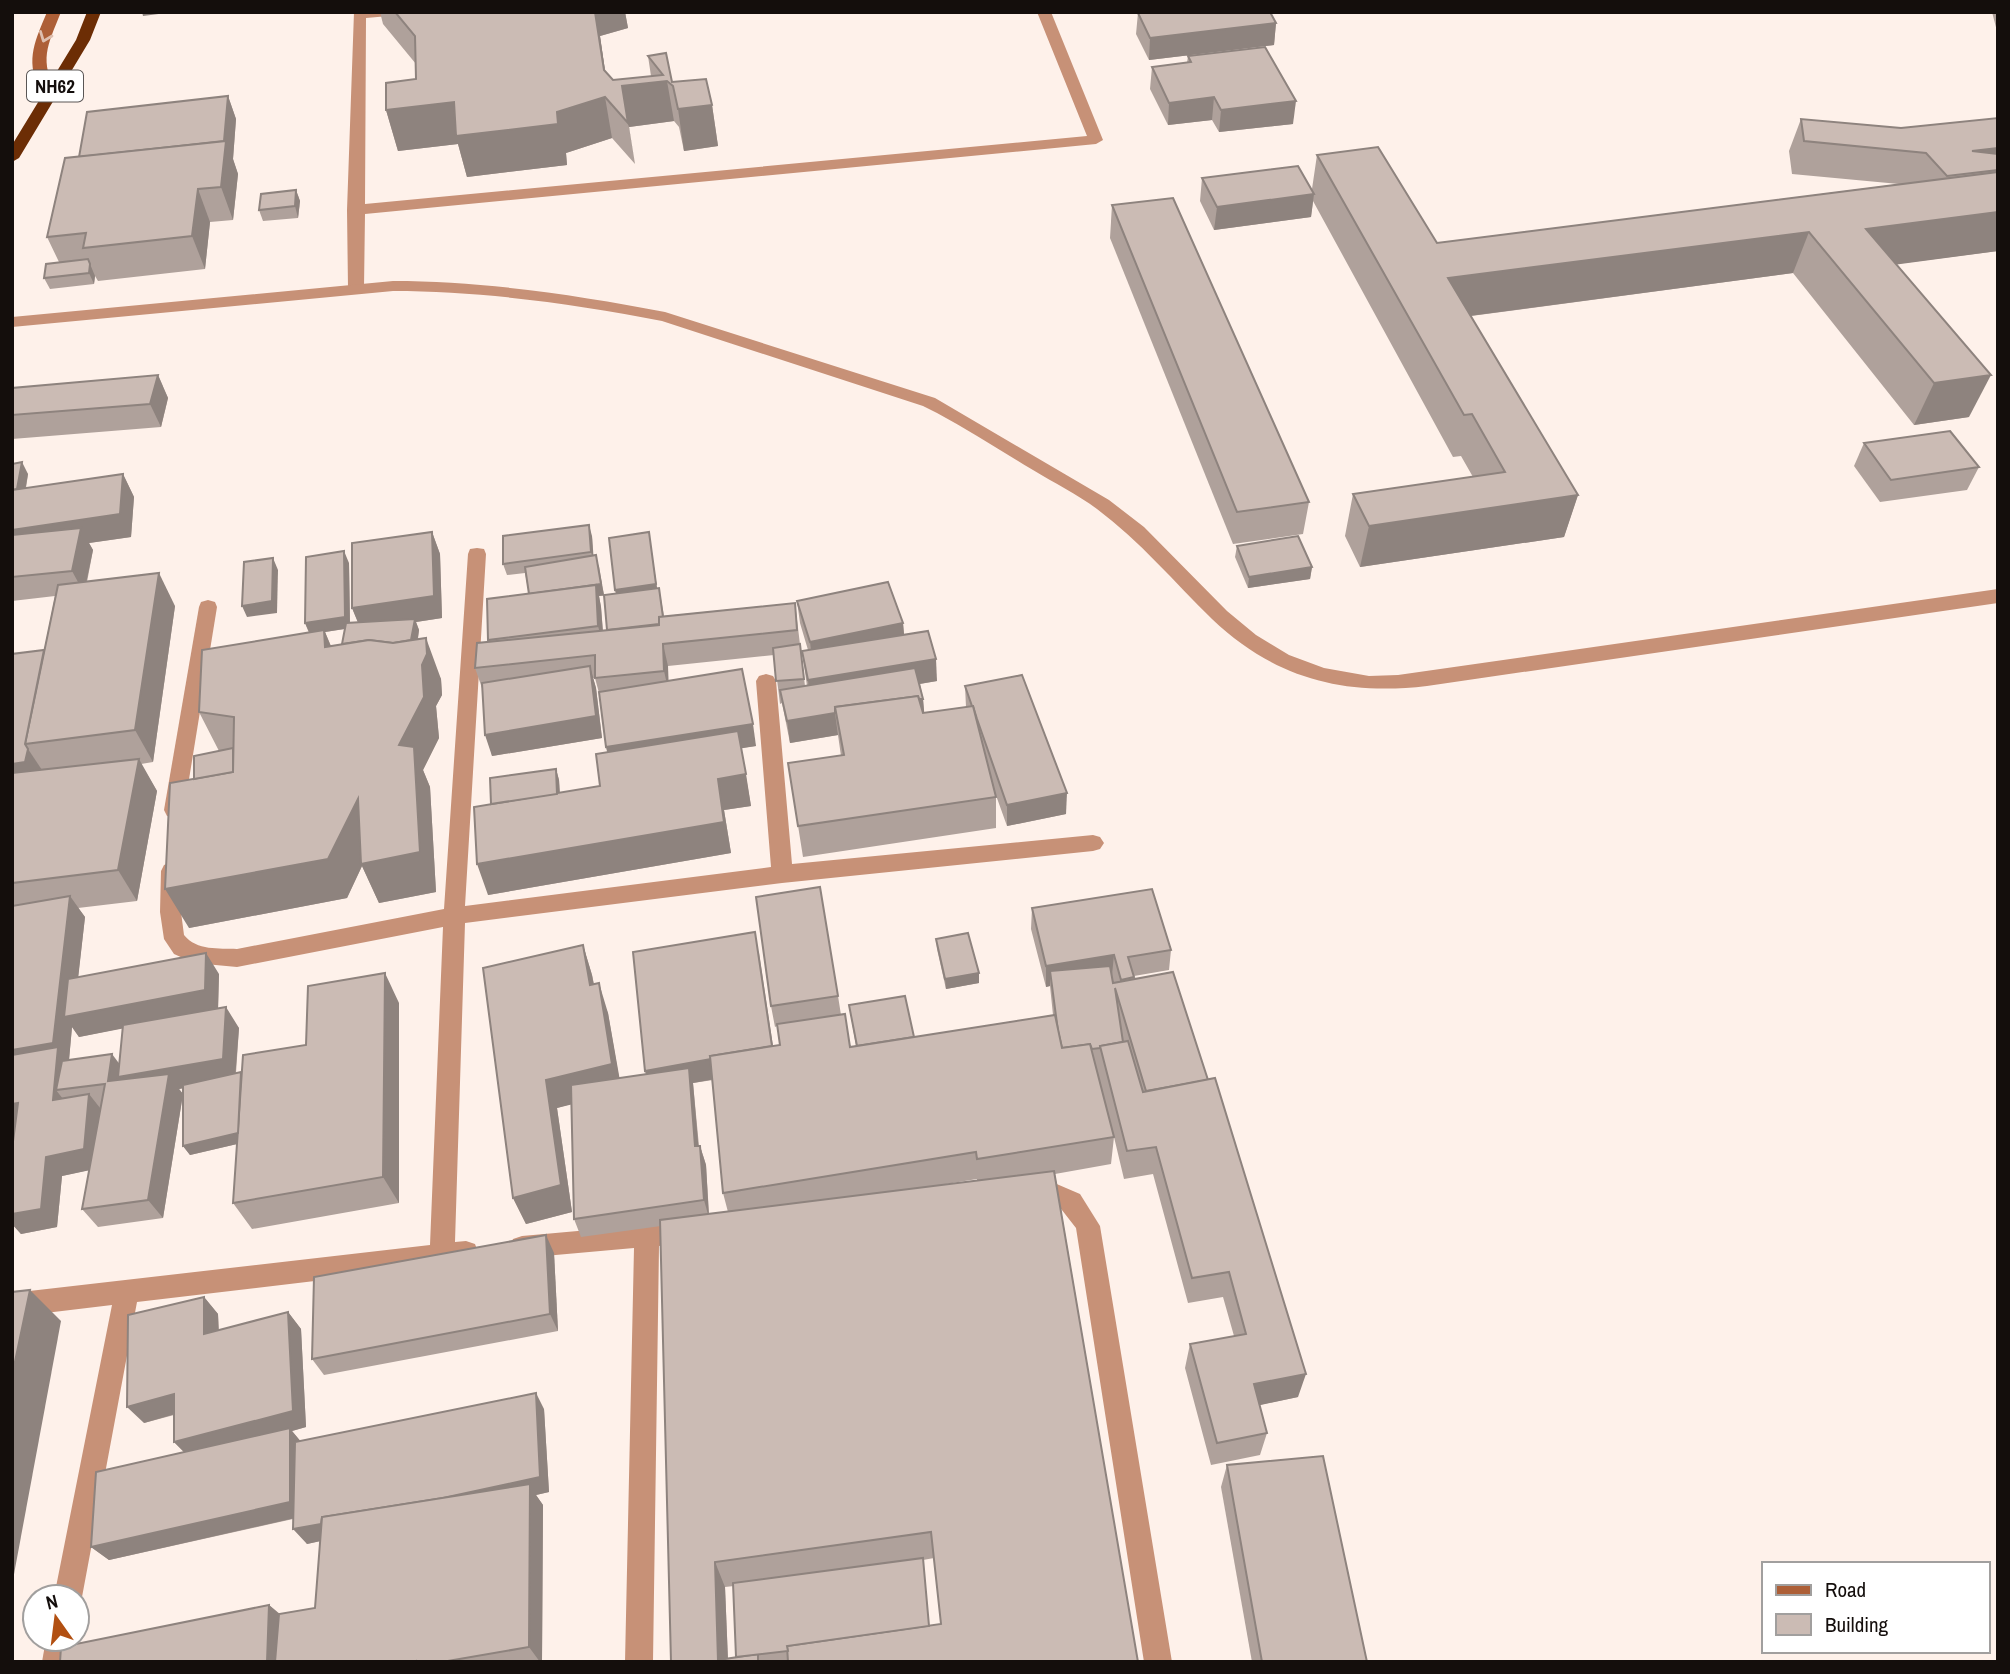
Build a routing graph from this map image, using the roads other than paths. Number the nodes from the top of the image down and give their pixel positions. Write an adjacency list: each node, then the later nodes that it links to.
1 (54, 12): 5 (main road, one-way to 5)
2 (94, 12): 5 (highway, NH62)
3 (389, 12): 7 (street)
4 (1044, 12): 7 (street)
5 (50, 95): 6 (highway, NH62)
6 (12, 158)
7 (355, 210): 8 (street)
8 (356, 288): 9 (street); 11 (street)
9 (12, 322)
10 (477, 554): 16 (street)
11 (1998, 596)
12 (208, 607): 16 (street)
13 (766, 681): 15 (street)
14 (1093, 843): 15 (street)
15 (782, 874): 16 (street)
16 (454, 916): 20 (street)
17 (1013, 1196): 25 (street)
18 (715, 1229): 19 (street)
19 (647, 1236): 20 (street); 24 (street)
20 (442, 1254): 21 (street)
21 (127, 1291): 22 (street); 23 (street)
22 (12, 1306)
23 (71, 1583)
24 (639, 1662)
25 (1158, 1662)

